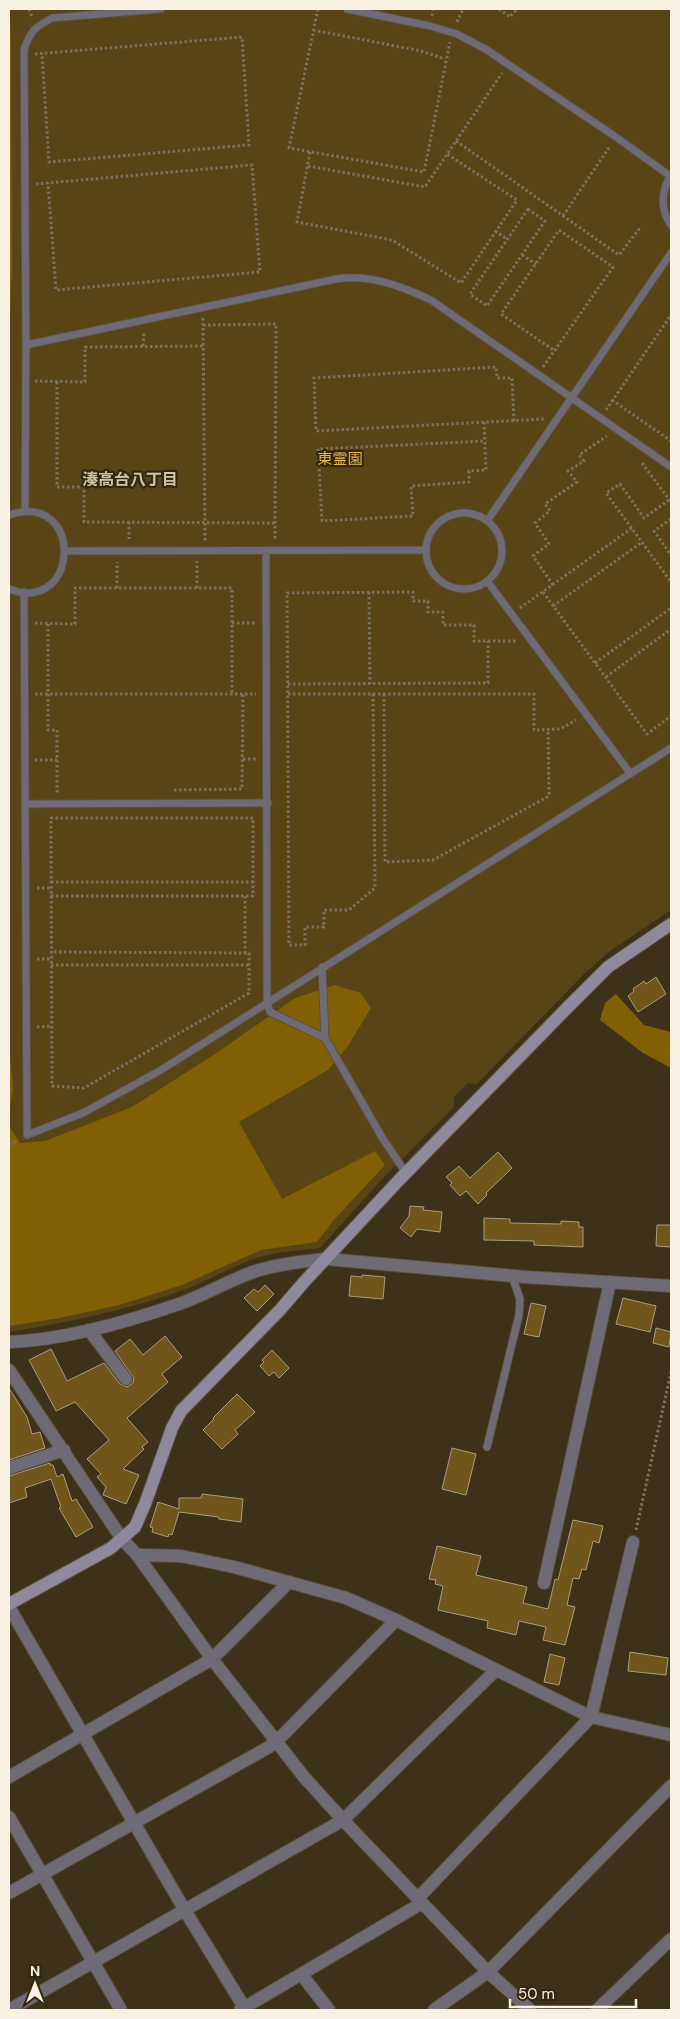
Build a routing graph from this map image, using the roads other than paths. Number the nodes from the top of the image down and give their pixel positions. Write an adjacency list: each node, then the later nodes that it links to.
1 (161, 9): 6 (lane)
2 (347, 9): 3 (lane)
3 (671, 176): 4 (lane)
4 (671, 225)
5 (671, 253): 7 (lane)
6 (26, 345): 7 (lane); 9 (lane)
7 (571, 398): 8 (lane); 11 (lane)
8 (671, 468)
9 (25, 511): 10 (lane); 14 (lane)
10 (9, 514)
11 (486, 520): 13 (lane); 15 (lane)
12 (266, 550): 13 (lane); 14 (lane); 20 (lane)
13 (426, 550): 15 (lane)
14 (65, 551): 17 (lane)
15 (487, 580): 19 (lane)
16 (9, 589): 17 (lane)
17 (24, 592): 21 (lane)
18 (671, 748): 19 (lane)
19 (630, 773): 23 (lane)
20 (268, 803): 21 (lane); 24 (lane)
21 (26, 804): 24 (lane)
22 (671, 924): 26 (street)
23 (322, 967): 24 (lane); 25 (lane)
24 (267, 1003): 25 (lane)
25 (325, 1038): 26 (lane)
26 (406, 1173): 27 (street)
27 (327, 1259): 28 (street); 31 (street); 38 (street)
28 (512, 1276): 29 (street); 35 (lane)
29 (610, 1282): 30 (street); 42 (street)
30 (671, 1286)
31 (89, 1330): 32 (street); 34 (street)
32 (9, 1342)
33 (9, 1370): 36 (street)
34 (126, 1379)
35 (486, 1447)
36 (64, 1450): 37 (street); 38 (street)
37 (9, 1468)
38 (122, 1539): 40 (street); 43 (street)
39 (633, 1542): 47 (street)
40 (137, 1555): 41 (street); 45 (street)
41 (289, 1582): 44 (street); 45 (street)
42 (544, 1583)
43 (9, 1606): 48 (street)
44 (396, 1620): 46 (street); 50 (street)
45 (212, 1659): 48 (street); 50 (street)
46 (496, 1670): 47 (street); 54 (street)
47 (591, 1717): 49 (street); 58 (street)
48 (83, 1735): 51 (street); 55 (street)
49 (671, 1735)
50 (276, 1742): 54 (street); 55 (street)
51 (9, 1778)
52 (671, 1786): 62 (street)
53 (9, 1817): 56 (street)
54 (343, 1820): 58 (street); 59 (street)
55 (135, 1823): 56 (street); 59 (street)
56 (42, 1874): 57 (street); 61 (street)
57 (9, 1894)
58 (420, 1900): 62 (street); 63 (street)
59 (184, 1910): 61 (street); 64 (street)
60 (671, 1938): 70 (street)
61 (93, 1961): 65 (street); 66 (street)
62 (488, 1972): 68 (street); 69 (street)
63 (302, 1974): 64 (street); 67 (street)
64 (242, 2009)
65 (9, 2010)
66 (122, 2010)
67 (329, 2010)
68 (434, 2010)
69 (530, 2010)
70 (596, 2010)

